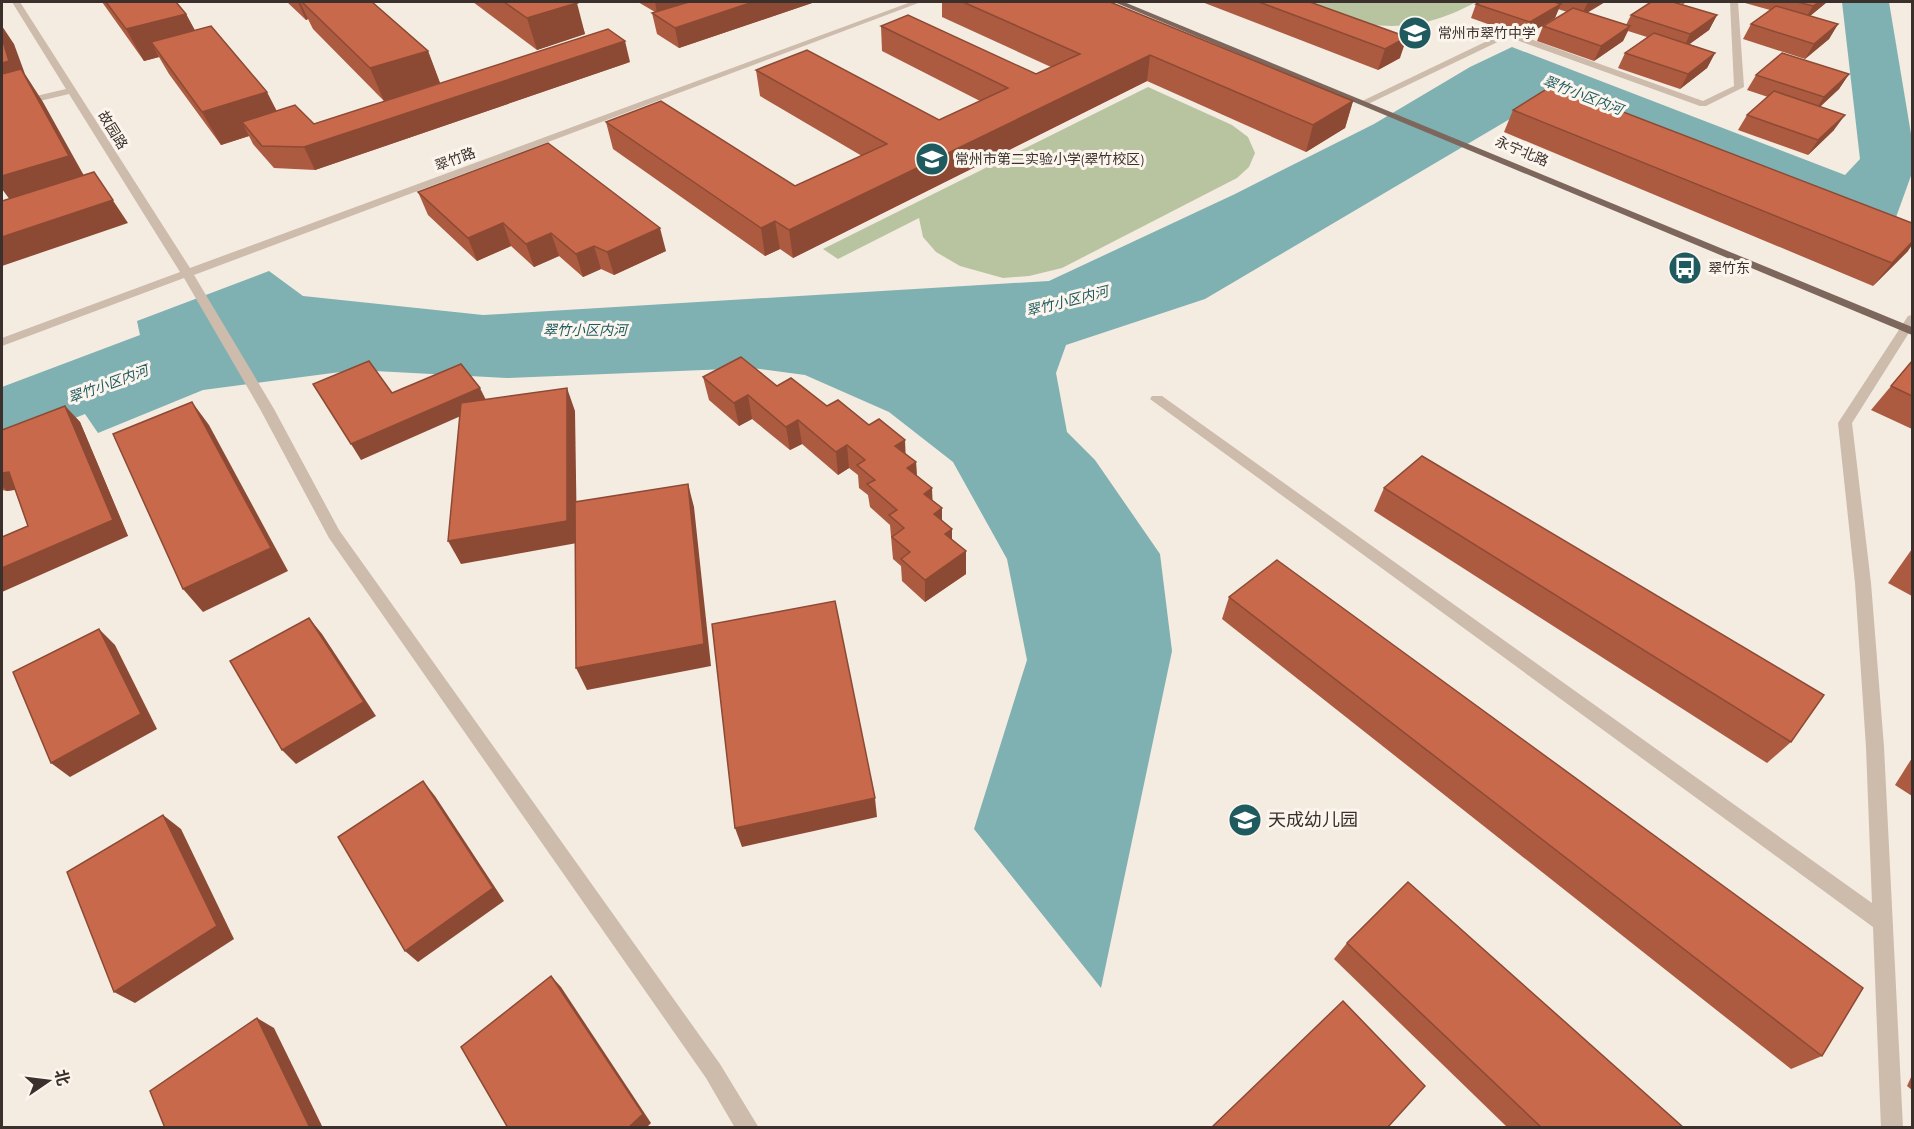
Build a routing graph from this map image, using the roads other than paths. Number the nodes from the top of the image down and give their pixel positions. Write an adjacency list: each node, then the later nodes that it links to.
1 (16, 2): 5 (street, 故园路)
2 (917, 2): 8 (street, 翠竹路)
3 (1118, 2): 6 (main road, 永宁北路)
4 (1734, 2): 6 (street)
5 (72, 90): 7 (street); 8 (street, 故园路)
6 (1363, 103): 9 (main road, 永宁北路)
7 (2, 107)
8 (187, 273): 10 (street, 翠竹路); 13 (street, 故园路)
9 (1911, 327): 12 (street)
10 (2, 342)
11 (1157, 399): 12 (street)
12 (1883, 922): 14 (street)
13 (748, 1128)
14 (1892, 1128)

